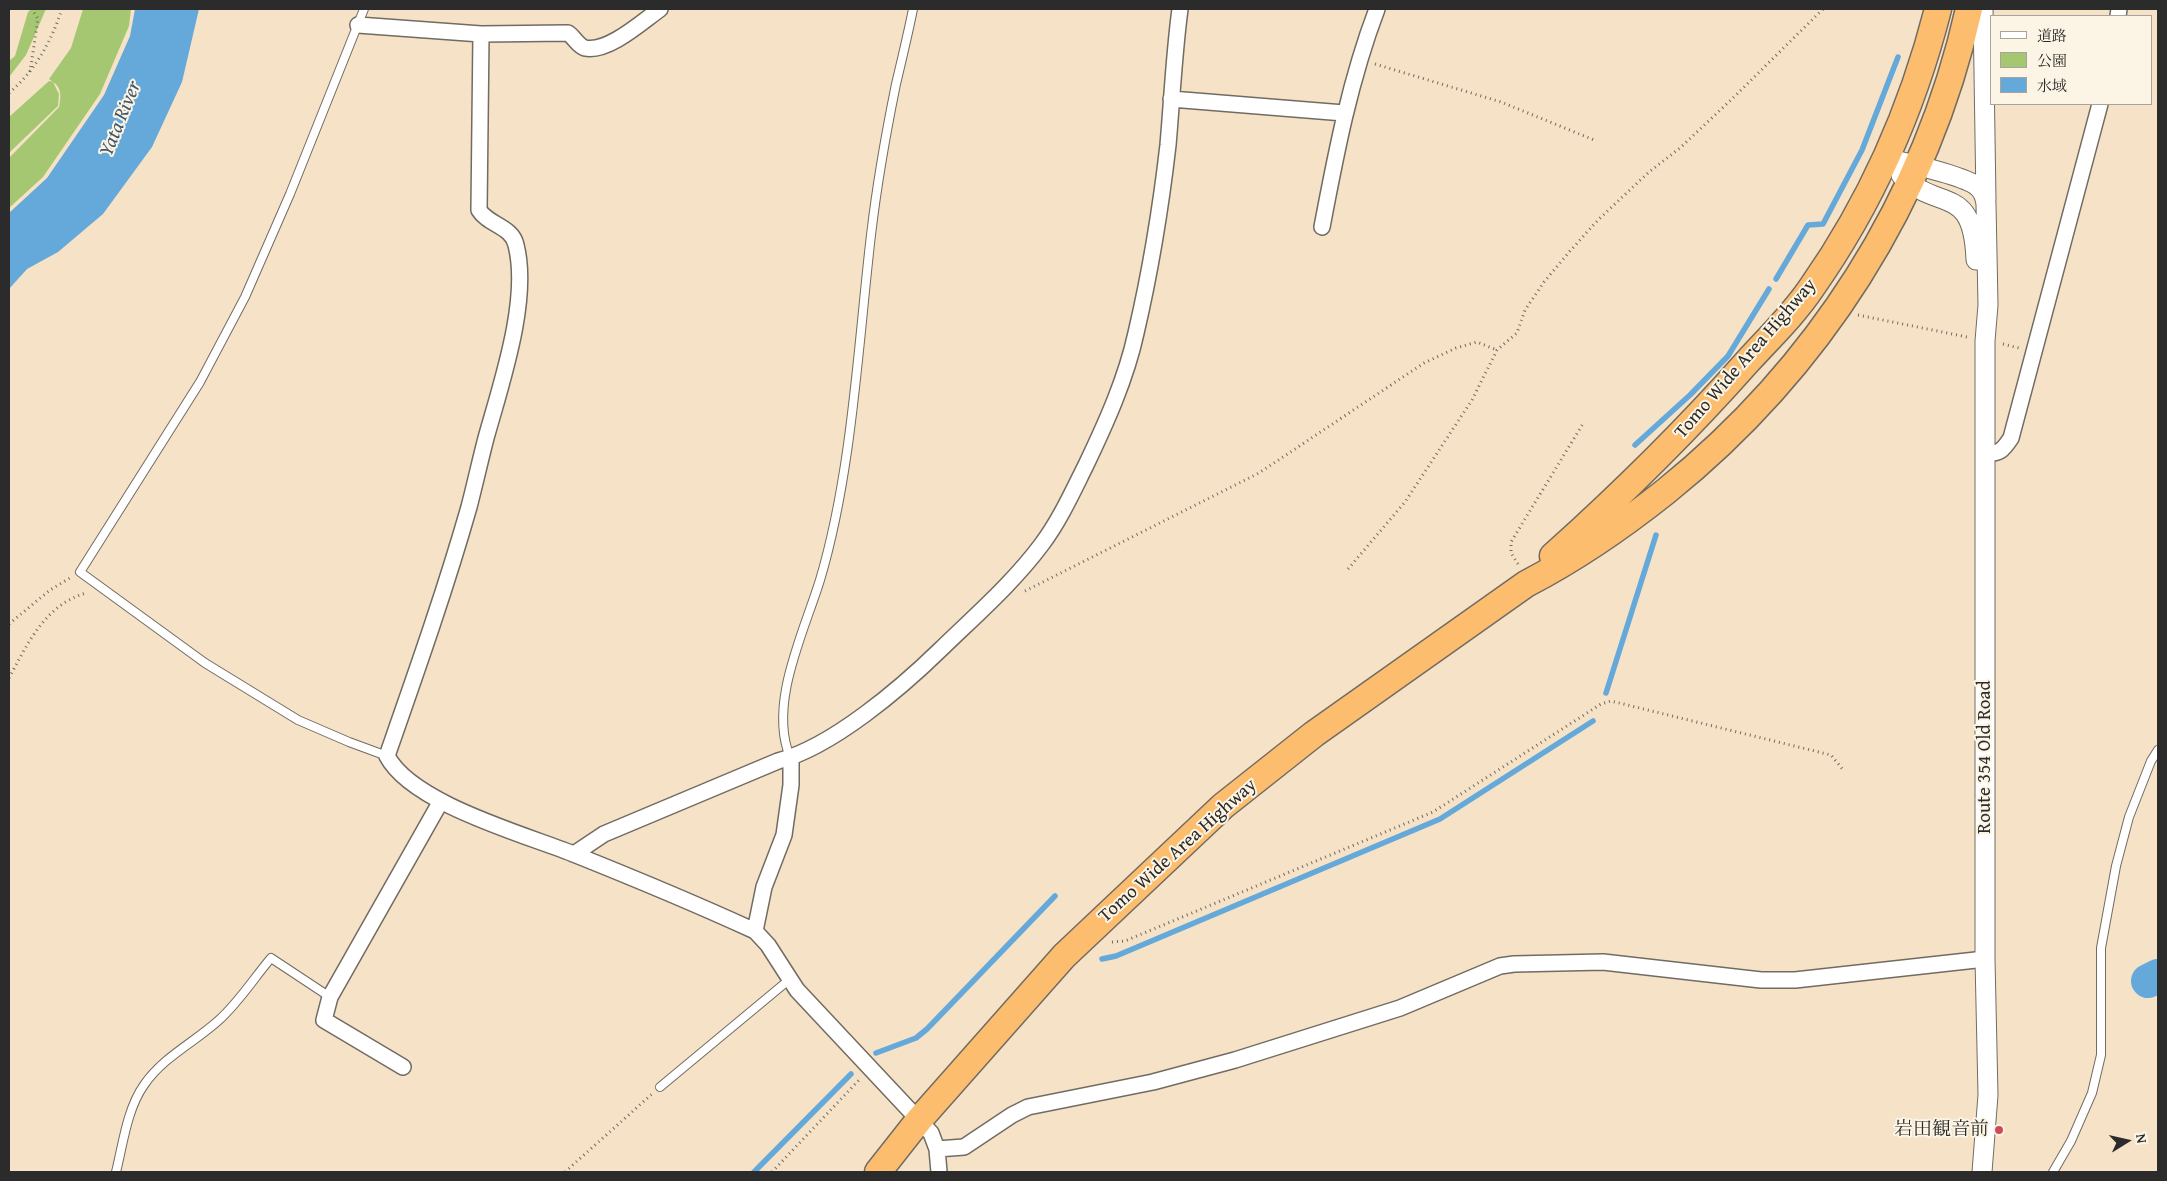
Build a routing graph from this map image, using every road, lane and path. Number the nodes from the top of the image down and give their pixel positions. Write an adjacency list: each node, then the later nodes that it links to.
1 (32, 9): 15 (path)
2 (62, 9): 15 (path)
3 (364, 9): 12 (lane)
4 (660, 9): 13 (street)
5 (913, 9): 40 (lane)
6 (1180, 9): 17 (street)
7 (1377, 9): 14 (street)
8 (1823, 9): 27 (path)
9 (1938, 9): 21 (highway, Tomo Wide Area Highway)
10 (1969, 9): 22 (highway, Tomo Wide Area Highway)
11 (1984, 9): 23 (street)
12 (358, 25): 13 (street); 32 (lane)
13 (481, 34): 39 (street)
14 (1359, 60): 19 (street); 20 (path)
15 (30, 73): 16 (path)
16 (9, 94)
17 (1171, 99): 19 (street); 35 (street)
18 (2100, 105): 28 (street)
19 (1344, 113): 24 (street)
20 (1594, 140)
21 (1885, 158): 22 (street, Route 354 Old Road); 33 (highway, Tomo Wide Area Highway)
22 (1914, 175): 23 (street, Route 354 Old Road); 25 (highway, Tomo Wide Area Highway); 26 (street, Route 354 Old Road)
23 (1986, 204): 26 (street, Route 354 Old Road)
24 (1322, 227)
25 (1836, 312): 26 (path); 33 (highway, Tomo Wide Area Highway)
26 (1984, 341): 28 (path); 30 (street, Route 354 Old Road)
27 (1497, 350): 31 (path); 35 (path)
28 (2034, 351): 30 (street)
29 (1584, 422): 33 (path)
30 (1986, 453): 46 (street, Route 354 Old Road)
31 (1348, 569)
32 (80, 572): 34 (lane); 36 (path)
33 (1526, 584): 45 (highway, Tomo Wide Area Highway)
34 (98, 587): 37 (path); 39 (lane)
35 (1001, 592): 40 (street)
36 (9, 624)
37 (9, 678)
38 (2158, 750): 60 (lane)
39 (387, 756): 42 (street)
40 (791, 758): 43 (street); 44 (street)
41 (1844, 771): 45 (path)
42 (442, 801): 43 (street); 48 (street)
43 (574, 854): 44 (street)
44 (755, 931): 47 (street)
45 (1084, 937): 52 (highway, Tomo Wide Area Highway)
46 (1985, 959): 53 (street); 59 (street, Route 354 Old Road)
47 (790, 979): 50 (street); 51 (lane)
48 (330, 997): 49 (street); 54 (lane)
49 (403, 1067)
50 (871, 1068): 52 (street); 56 (path)
51 (660, 1087): 55 (path)
52 (920, 1120): 53 (street); 57 (highway, Tomo Wide Area Highway)
53 (937, 1149): 58 (street)
54 (116, 1172)
55 (565, 1172)
56 (772, 1172)
57 (878, 1172)
58 (939, 1172)
59 (1982, 1172)
60 (2053, 1172)

